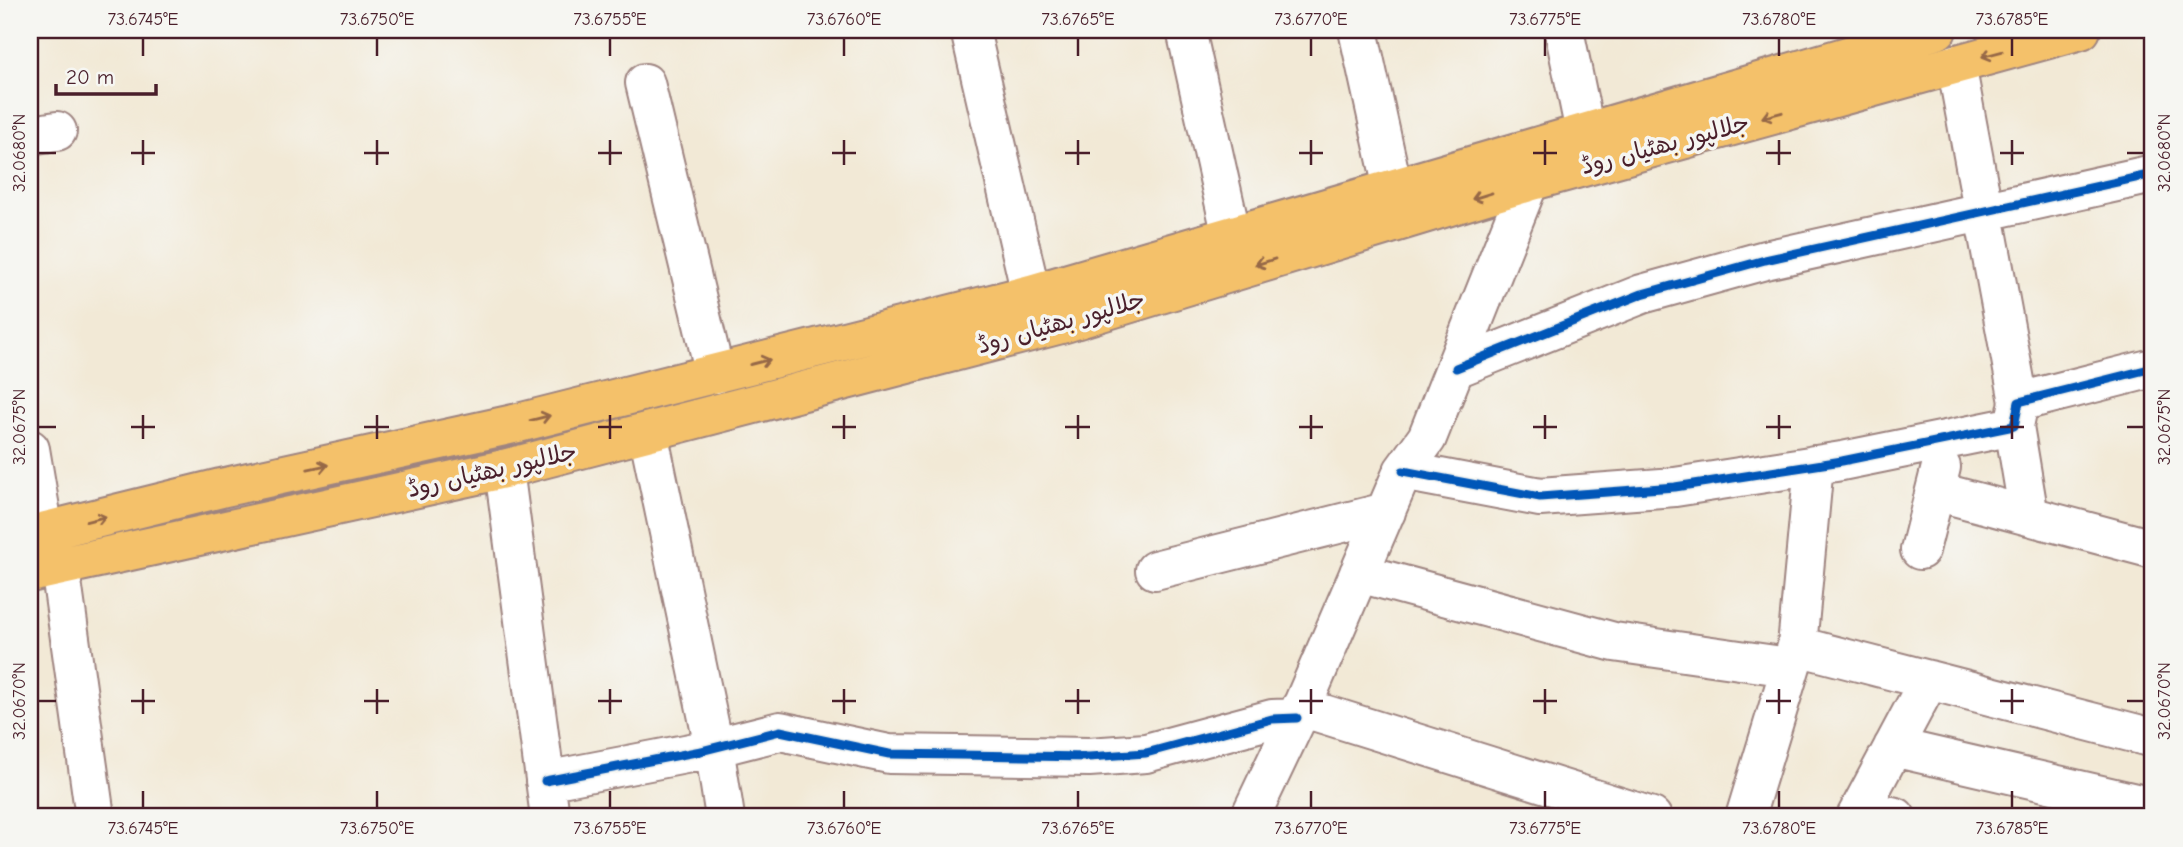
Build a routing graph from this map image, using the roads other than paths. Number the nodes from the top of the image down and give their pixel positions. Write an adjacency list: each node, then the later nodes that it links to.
1 (970, 30): 15 (street)
2 (1186, 30): 14 (street)
3 (1358, 30): 12 (street)
4 (1564, 30): 9 (street)
5 (2081, 30): 7 (main road, جلالپور بھٹیاں روڈ, one-way to 7)
6 (1919, 32): 9 (main road, جلالپور بھٹیاں روڈ)
7 (1956, 64): 11 (main road, جلالپور بھٹیاں روڈ, one-way to 11); 13 (street)
8 (645, 83): 18 (street)
9 (1585, 132): 12 (main road, جلالپور بھٹیاں روڈ)
10 (2153, 174): 13 (street)
11 (1530, 182): 16 (street); 20 (main road, جلالپور بھٹیاں روڈ, one-way to 20)
12 (1392, 189): 14 (main road, جلالپور بھٹیاں روڈ)
13 (1984, 214): 16 (street); 19 (street)
14 (1232, 237): 15 (main road, جلالپور بھٹیاں روڈ)
15 (1031, 294): 18 (main road, جلالپور بھٹیاں روڈ, one-way to 15)
16 (1456, 368): 25 (street)
17 (2153, 368): 19 (street)
18 (715, 374): 29 (main road, جلالپور بھٹیاں روڈ, one-way to 18)
19 (2016, 414): 21 (street); 28 (street)
20 (648, 432): 24 (main road, جلالپور بھٹیاں روڈ); 39 (street)
21 (1948, 441): 23 (street); 26 (street)
22 (30, 449): 29 (street)
23 (1814, 465): 25 (street); 35 (street)
24 (504, 469): 32 (main road, جلالپور بھٹیاں روڈ); 41 (street)
25 (1403, 471): 27 (street)
26 (1935, 491): 28 (street); 31 (street)
27 (1385, 512): 33 (street); 34 (street)
28 (2029, 516): 30 (street)
29 (37, 533)
30 (2153, 549)
31 (1920, 550)
32 (45, 570): 45 (street)
33 (1155, 570)
34 (1359, 573): 35 (street); 37 (street)
35 (1793, 656): 36 (street); 48 (street)
36 (1928, 680): 38 (street); 40 (street)
37 (1299, 713): 39 (street); 43 (street); 47 (street)
38 (2153, 738)
39 (714, 747): 41 (street); 46 (street)
40 (1893, 747): 42 (street); 44 (street)
41 (547, 799)
42 (2153, 807)
43 (1634, 815)
44 (1871, 815)
45 (95, 817)
46 (725, 817)
47 (1251, 817)
48 (1745, 817)

